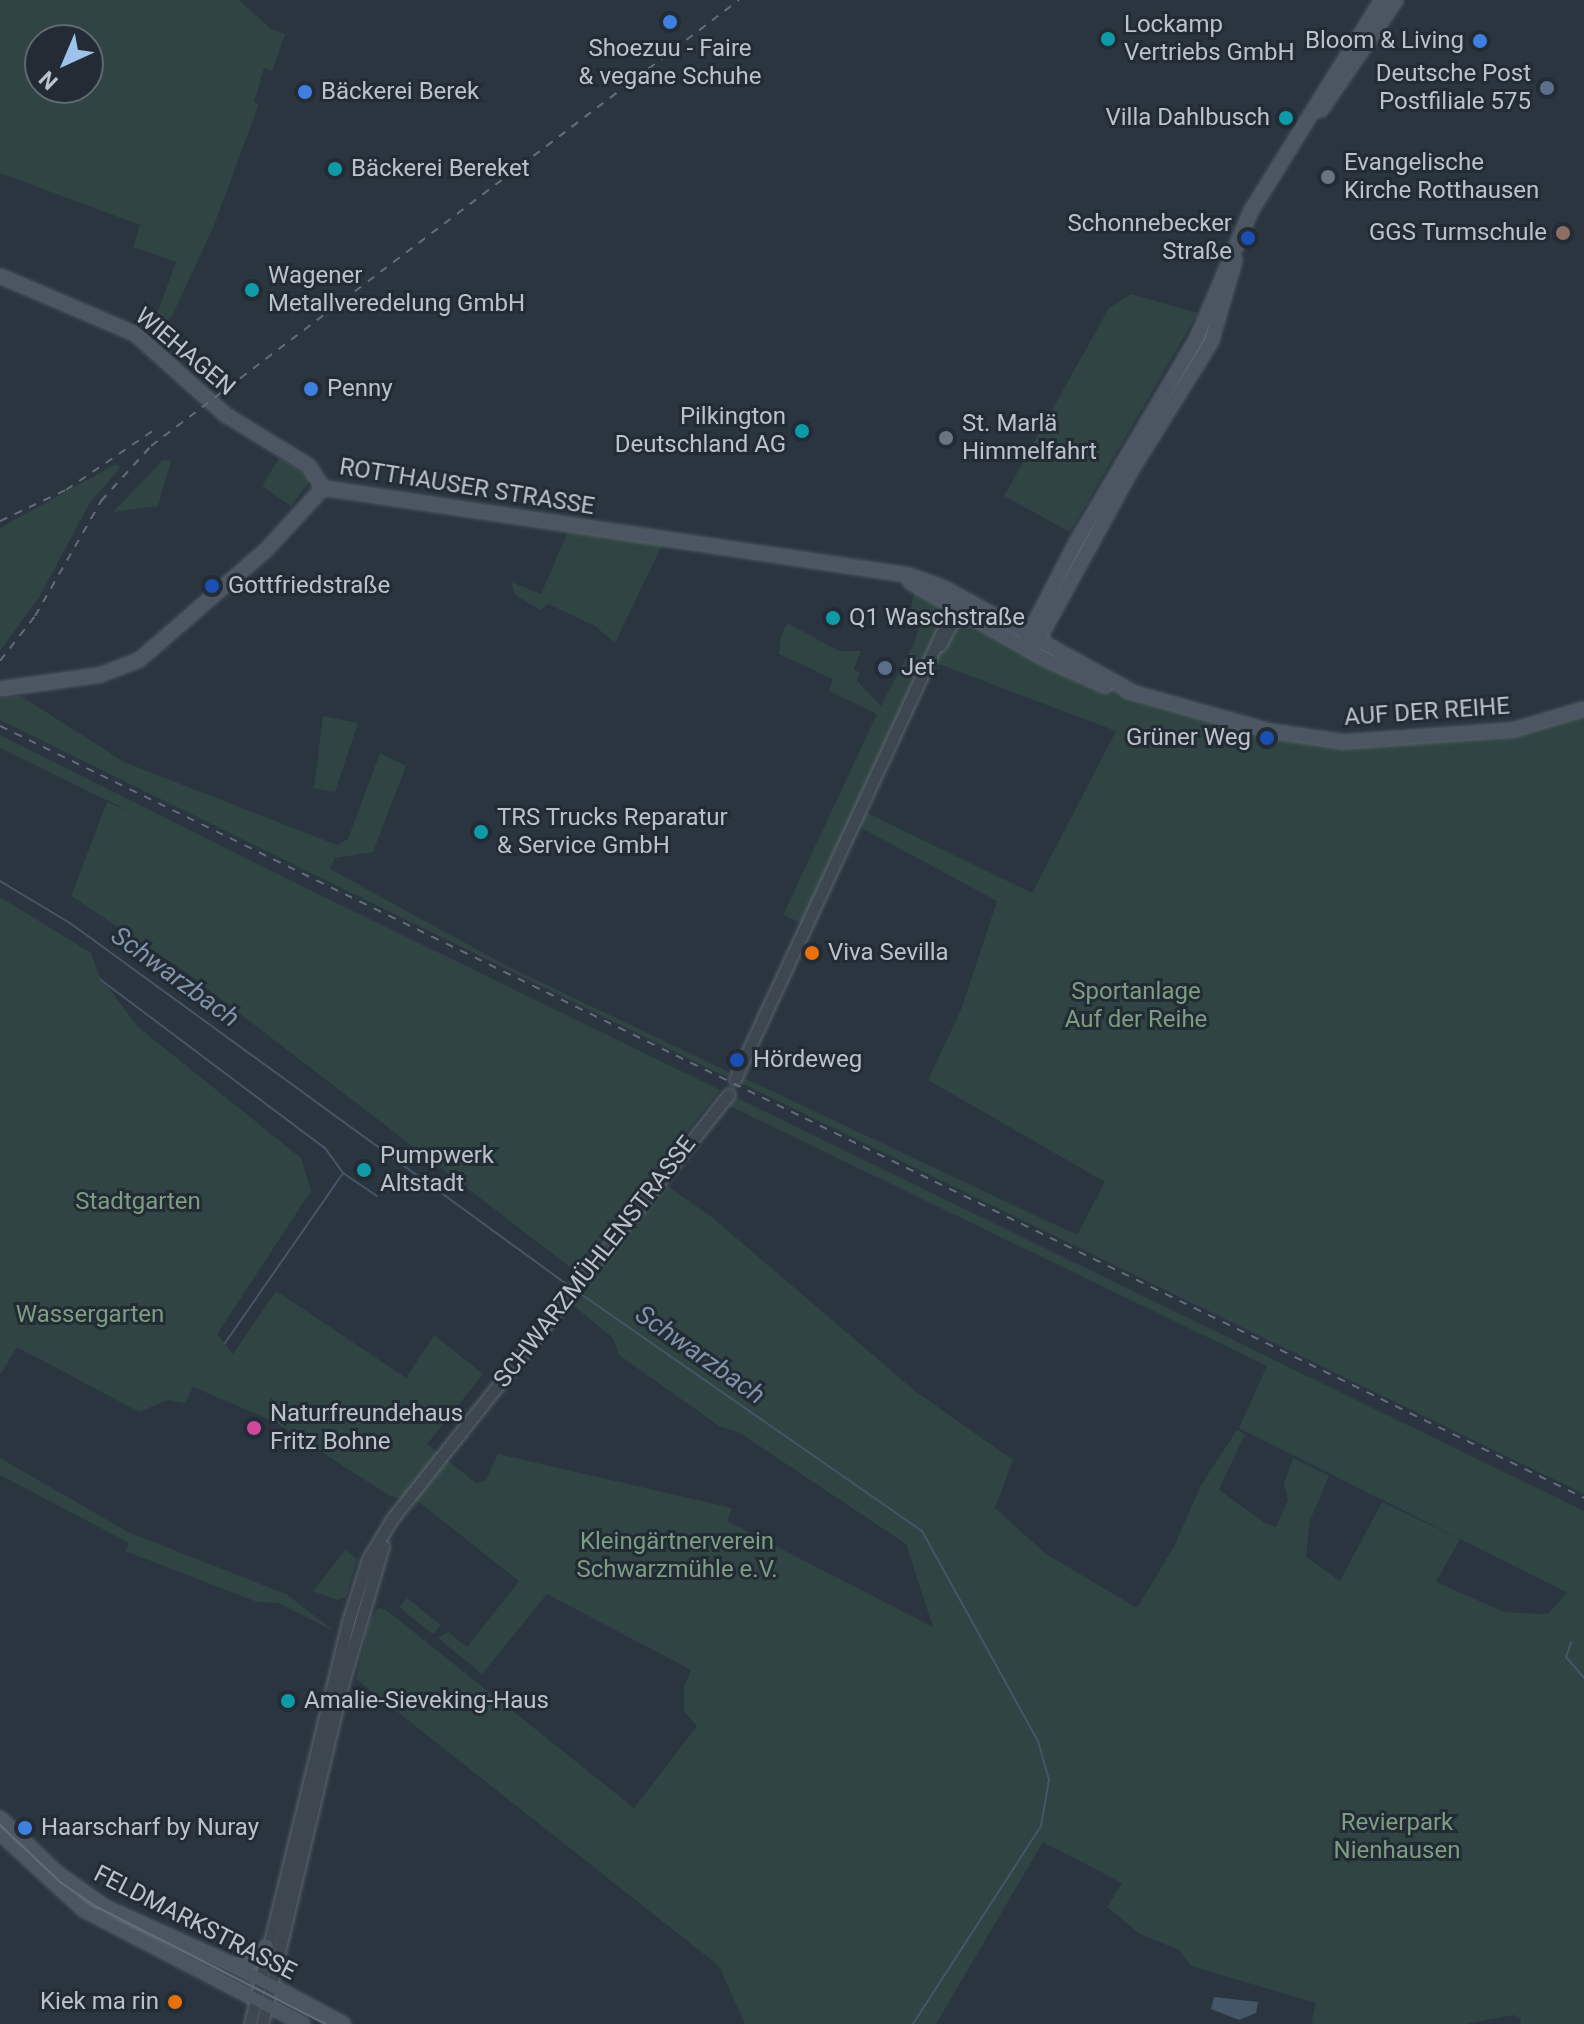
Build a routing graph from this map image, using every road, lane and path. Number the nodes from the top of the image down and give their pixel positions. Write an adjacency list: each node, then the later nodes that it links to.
1 (1382, 0): 3 (main road)
2 (1396, 0): 3 (main road)
3 (1288, 154): 9 (main road)
4 (0, 276): 5 (main road, WIEHAGEN)
5 (323, 488): 6 (main road, ROTTHAUSER STRASSE); 10 (main road, ROTTHAUSER STRASSE)
6 (900, 577): 7 (main road, ROTTHAUSER STRASSE); 8 (main road, ROTTHAUSER STRASSE)
7 (963, 598): 8 (street); 9 (main road, AUF DER REIHE)
8 (956, 609): 9 (main road, AUF DER REIHE); 12 (street)
9 (1032, 643): 11 (main road, AUF DER REIHE)
10 (0, 689)
11 (1584, 709)
12 (735, 1079)
13 (729, 1094): 14 (street, SCHWARZMÜHLENSTRASSE)
14 (362, 1588): 17 (street); 19 (street)
15 (0, 1818): 18 (main road, FELDMARKSTRASSE)
16 (0, 1833): 20 (main road, FELDMARKSTRASSE)
17 (267, 1946): 18 (main road); 19 (street)
18 (235, 1966): 19 (main road, FELDMARKSTRASSE)
19 (265, 1982): 20 (street); 25 (main road, FELDMARKSTRASSE)
20 (259, 2002): 21 (main road, FELDMARKSTRASSE); 22 (street); 23 (street)
21 (299, 2022): 24 (main road)
22 (250, 2024)
23 (262, 2024)
24 (273, 2024)
25 (343, 2024)

